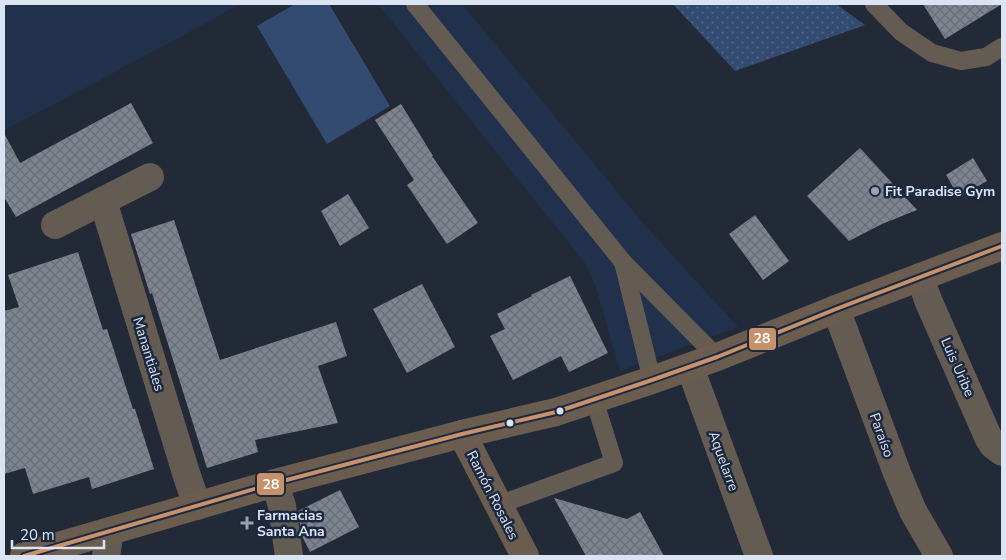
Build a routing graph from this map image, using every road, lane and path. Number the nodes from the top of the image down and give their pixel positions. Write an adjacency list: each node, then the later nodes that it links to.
1 (415, 4): 8 (lane)
2 (874, 4): 3 (lane)
3 (1002, 46)
4 (150, 177): 5 (street)
5 (102, 201): 6 (street); 19 (street, Manantiales)
6 (55, 225)
7 (1002, 246): 9 (street)
8 (623, 262): 11 (lane); 13 (lane)
9 (920, 277): 10 (street); 16 (street, Luis Uribe)
10 (836, 309): 11 (street); 25 (street, Paraíso)
11 (717, 357): 12 (street)
12 (690, 367): 13 (street); 24 (street, Aquelarre)
13 (652, 380): 14 (street)
14 (594, 399): 15 (street); 18 (lane)
15 (462, 434): 17 (street); 18 (street, Ramón Rosales)
16 (1002, 452)
17 (275, 484): 19 (street); 22 (street)
18 (498, 505): 23 (street, Ramón Rosales)
19 (197, 506): 20 (street)
20 (108, 544): 21 (street)
21 (24, 556)
22 (289, 556)
23 (525, 556)
24 (759, 556)
25 (939, 556)

